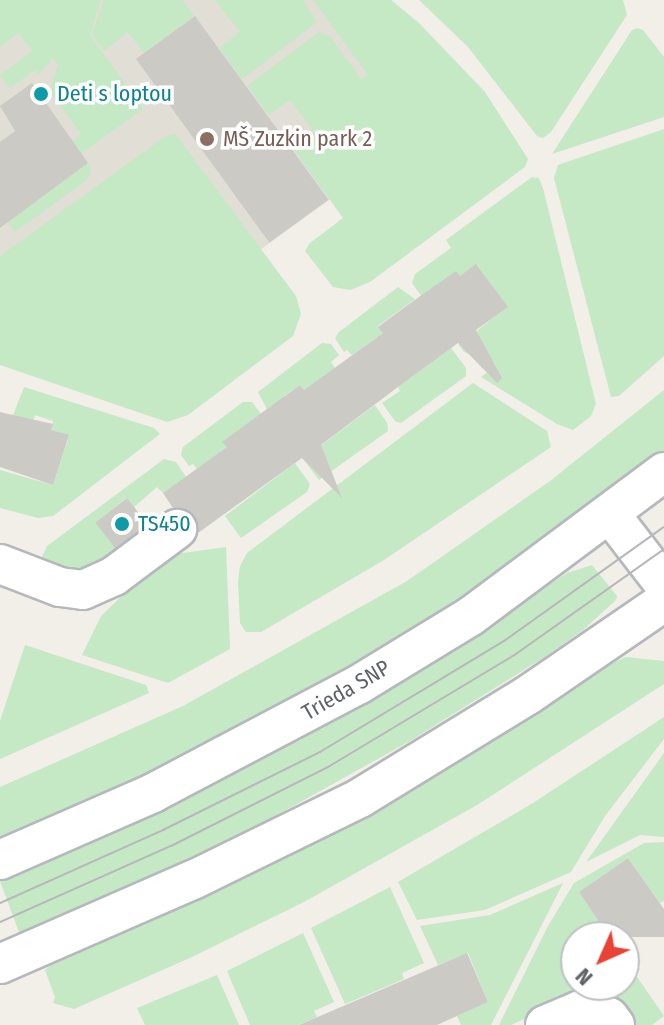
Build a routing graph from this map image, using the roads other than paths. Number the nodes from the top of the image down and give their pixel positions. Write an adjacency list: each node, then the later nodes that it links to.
1 (664, 472): 2 (street, Trieda SNP)
2 (610, 514): 5 (street); 7 (street, Trieda SNP)
3 (177, 529): 4 (street)
4 (0, 564)
5 (664, 584)
6 (664, 602): 8 (street)
7 (0, 860)
8 (1, 959)
9 (545, 1025): 10 (street)
10 (615, 1025)

